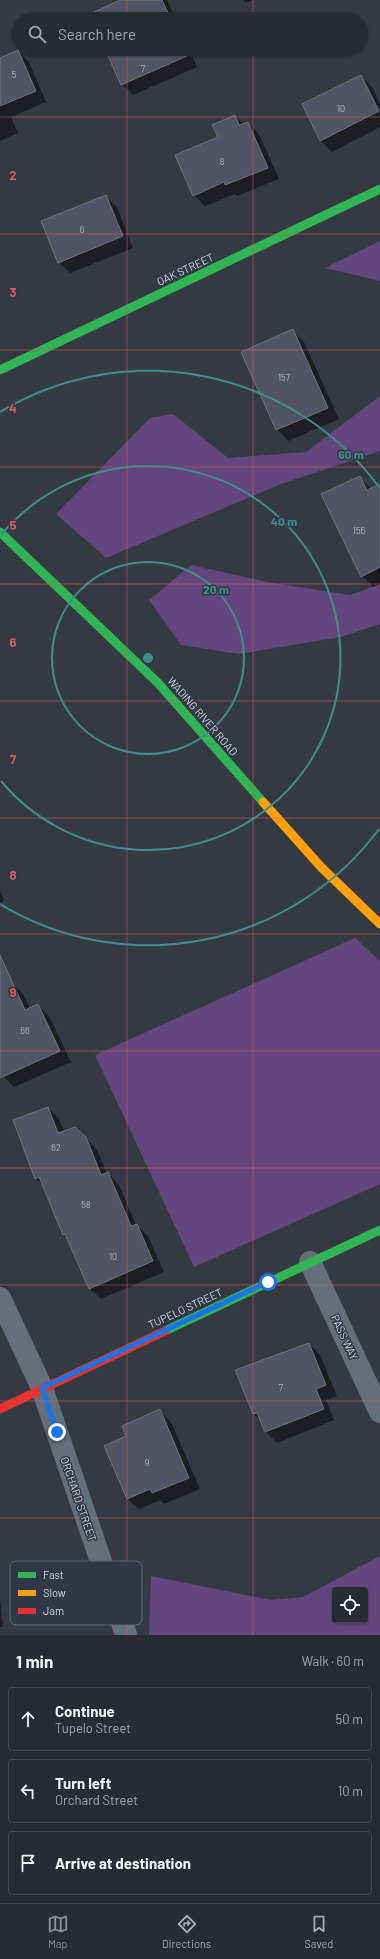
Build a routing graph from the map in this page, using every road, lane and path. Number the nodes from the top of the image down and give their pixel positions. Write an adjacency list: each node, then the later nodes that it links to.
1 (380, 189): 2 (street, OAK STREET)
2 (0, 370)
3 (0, 532): 4 (street, WADING RIVER ROAD)
4 (380, 924)
5 (380, 1230): 6 (street, TUPELO STREET)
6 (310, 1262): 8 (street, TUPELO STREET); 10 (street, PASS WAY)
7 (0, 1298): 8 (street, ORCHARD STREET)
8 (42, 1388): 9 (street, TUPELO STREET); 11 (street, ORCHARD STREET)
9 (0, 1409)
10 (380, 1412)
11 (101, 1561)
12 (123, 1625): 13 (street, ORCHARD STREET)
13 (126, 1635)

